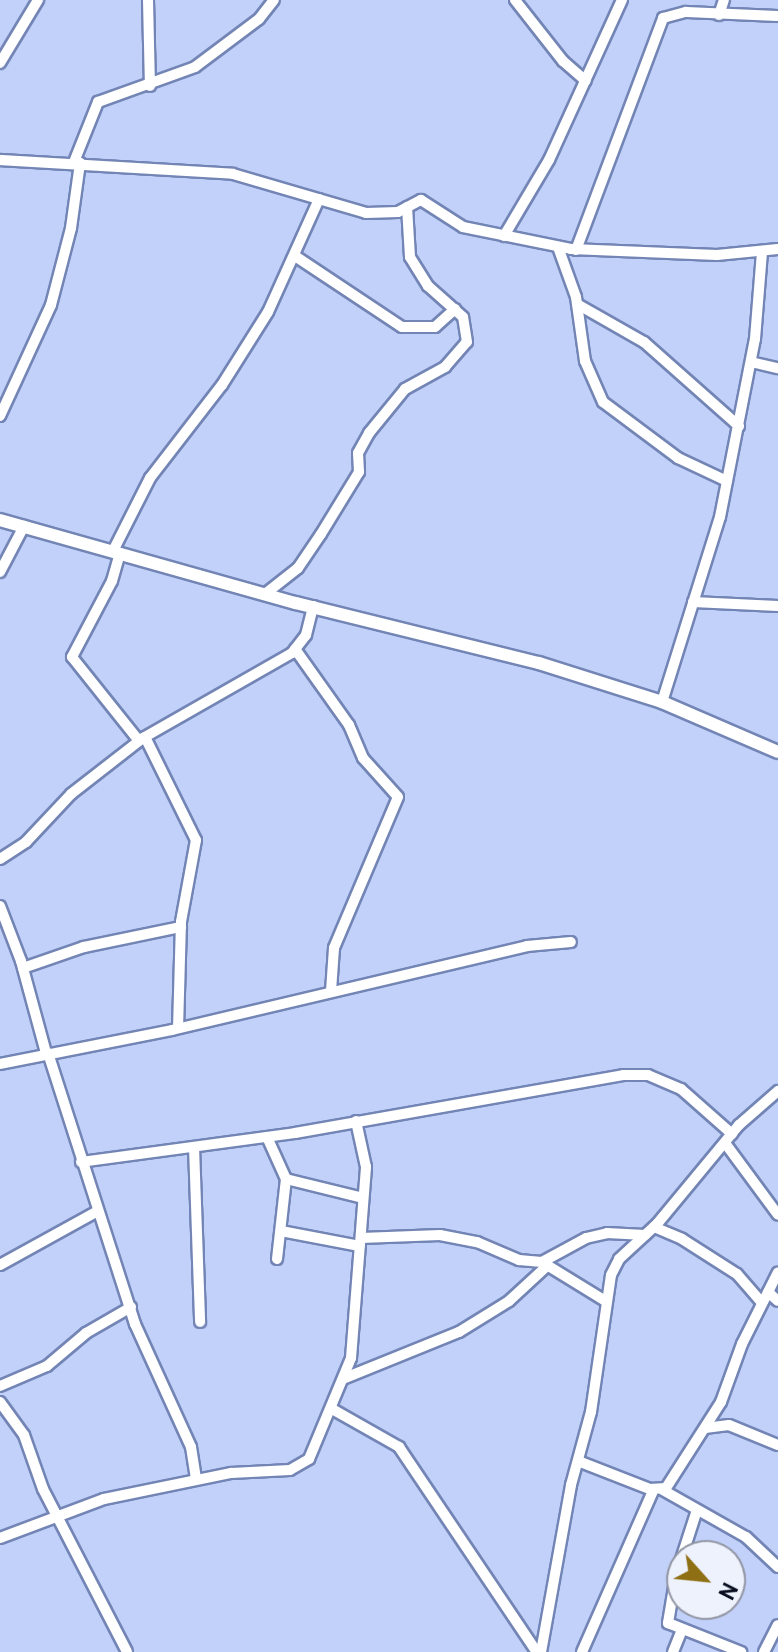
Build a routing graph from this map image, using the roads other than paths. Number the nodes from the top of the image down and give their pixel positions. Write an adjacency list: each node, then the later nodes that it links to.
1 (38, 0): 9 (street)
2 (148, 0): 11 (street)
3 (274, 0): 11 (street)
4 (515, 0): 10 (street)
5 (622, 0): 10 (street)
6 (724, 0): 7 (street)
7 (719, 15): 8 (street); 19 (street)
8 (778, 16)
9 (0, 63)
10 (586, 81): 16 (street)
11 (150, 86): 13 (street)
12 (0, 160): 13 (street)
13 (77, 162): 14 (street); 26 (street)
14 (319, 199): 15 (street); 21 (street)
15 (407, 207): 16 (street); 23 (street)
16 (504, 236): 17 (street)
17 (558, 247): 19 (street); 22 (street)
18 (778, 249): 20 (street)
19 (576, 250): 20 (street)
20 (762, 252): 24 (street)
21 (295, 256): 23 (street); 31 (street)
22 (577, 304): 27 (street); 28 (street)
23 (455, 309): 33 (street)
24 (751, 362): 25 (street); 27 (street)
25 (778, 368)
26 (0, 416)
27 (739, 426): 28 (street)
28 (727, 481): 34 (street)
29 (0, 520): 30 (street)
30 (24, 526): 31 (street); 32 (street)
31 (116, 552): 33 (street); 39 (street)
32 (0, 572)
33 (265, 594): 35 (street)
34 (693, 602): 36 (street); 38 (street)
35 (313, 606): 37 (street); 38 (street)
36 (778, 606)
37 (295, 649): 39 (street); 46 (street)
38 (662, 702): 40 (street)
39 (142, 739): 41 (street); 43 (street)
40 (778, 752)
41 (0, 859)
42 (1, 912): 45 (street)
43 (181, 927): 45 (street); 47 (street)
44 (571, 942): 46 (street)
45 (23, 968): 48 (street)
46 (331, 991): 47 (street)
47 (178, 1028): 48 (street)
48 (47, 1053): 49 (street); 55 (street)
49 (0, 1064)
50 (778, 1091): 53 (street)
51 (356, 1121): 52 (street); 53 (street); 57 (street)
52 (267, 1137): 54 (street); 56 (street)
53 (728, 1138): 59 (street); 61 (street)
54 (194, 1147): 55 (street); 71 (street)
55 (81, 1162): 58 (street)
56 (286, 1179): 57 (street); 60 (street)
57 (363, 1198): 62 (street)
58 (98, 1211): 65 (street); 70 (street)
59 (778, 1215)
60 (281, 1231): 62 (street); 63 (street)
61 (649, 1231): 64 (street); 67 (street); 68 (street)
62 (361, 1242): 64 (street); 72 (street)
63 (277, 1259)
64 (545, 1263): 68 (street); 72 (street)
65 (0, 1265)
66 (778, 1272): 67 (street)
67 (765, 1298): 69 (street); 76 (street)
68 (604, 1300): 78 (street)
69 (778, 1301)
70 (131, 1307): 73 (street); 79 (street)
71 (200, 1322)
72 (345, 1378): 75 (street)
73 (0, 1386)
74 (0, 1402): 82 (street)
75 (334, 1410): 79 (street); 88 (street)
76 (705, 1428): 77 (street); 80 (street)
77 (778, 1445)
78 (578, 1461): 80 (street); 88 (street)
79 (196, 1479): 82 (street)
80 (658, 1489): 81 (street); 89 (street)
81 (696, 1513): 84 (street); 86 (street)
82 (58, 1514): 83 (street); 87 (street)
83 (0, 1538)
84 (778, 1567)
85 (778, 1625): 92 (street)
86 (682, 1630): 90 (street); 91 (street)
87 (127, 1652)
88 (539, 1652)
89 (582, 1652)
90 (673, 1652)
91 (741, 1652)
92 (764, 1652)

